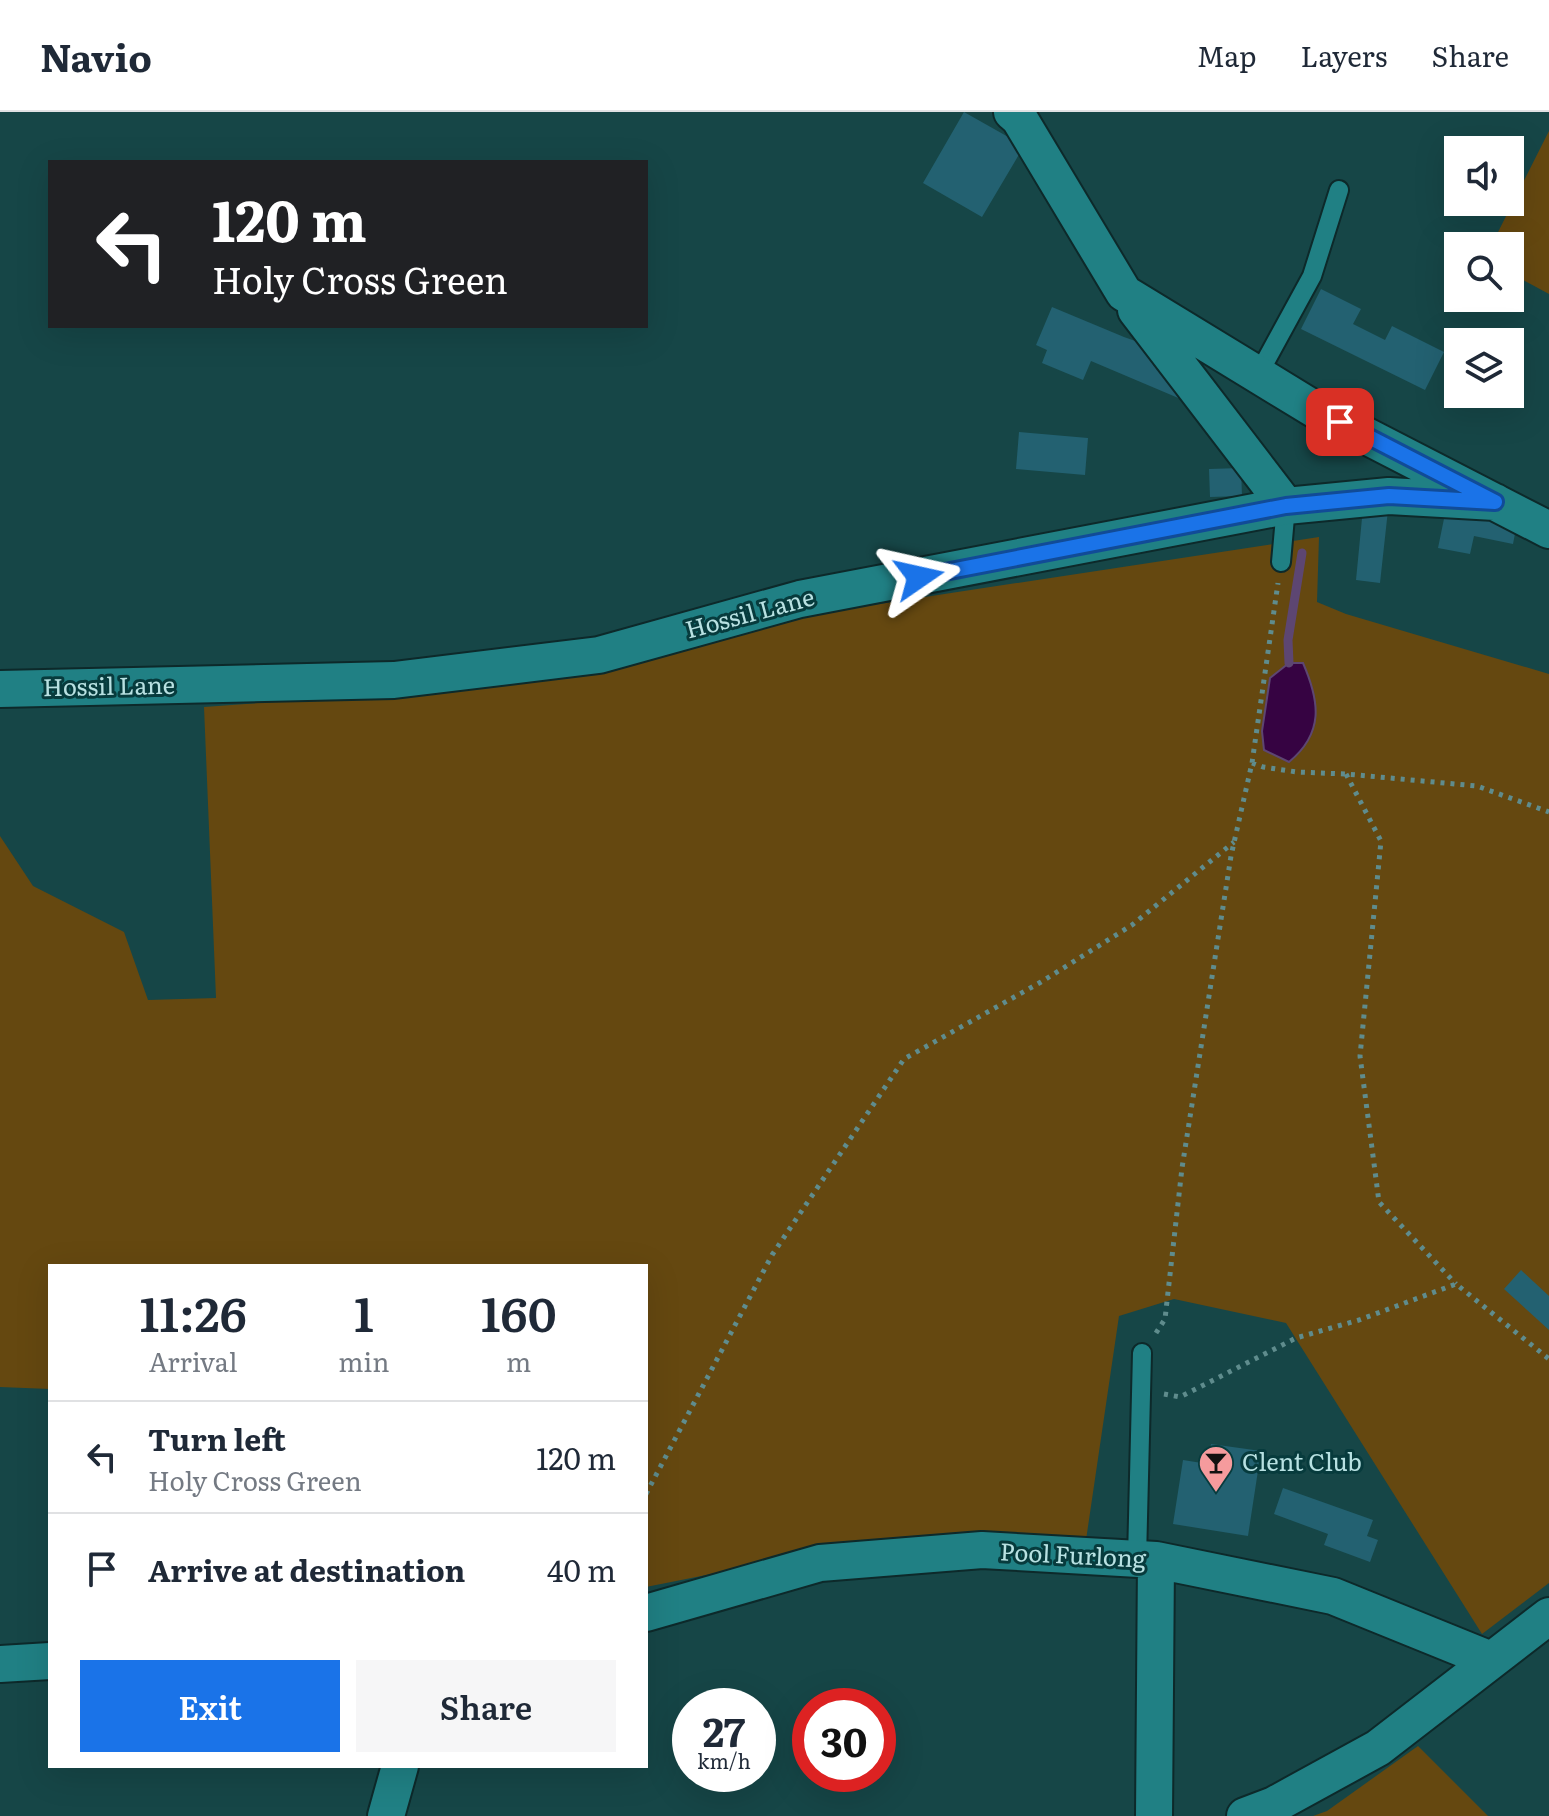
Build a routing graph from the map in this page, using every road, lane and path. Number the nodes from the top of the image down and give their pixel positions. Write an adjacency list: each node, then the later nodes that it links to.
1 (1012, 112): 3 (street)
2 (1339, 190): 4 (lane)
3 (1124, 293): 4 (street); 6 (street)
4 (1258, 375): 5 (street)
5 (1495, 502): 6 (street, Hossil Lane); 7 (street)
6 (1286, 506): 8 (lane); 9 (street, Hossil Lane)
7 (1549, 530)
8 (1281, 562): 10 (path)
9 (0, 689)
10 (1252, 763): 11 (path); 13 (path)
11 (1346, 774): 12 (path); 14 (path)
12 (1549, 812)
13 (1234, 842): 15 (path); 18 (path)
14 (1456, 1284): 16 (path); 17 (path)
15 (1142, 1353): 17 (lane)
16 (1549, 1359)
17 (1141, 1391): 19 (lane)
18 (648, 1490)
19 (1146, 1560): 20 (street, Pool Furlong); 22 (street, Pool Furlong); 27 (street)
20 (648, 1612)
21 (1549, 1616): 22 (street)
22 (1491, 1660): 28 (street)
23 (48, 1661): 24 (street)
24 (0, 1664)
25 (399, 1768): 26 (street)
26 (386, 1816)
27 (1154, 1816)
28 (1245, 1816)

